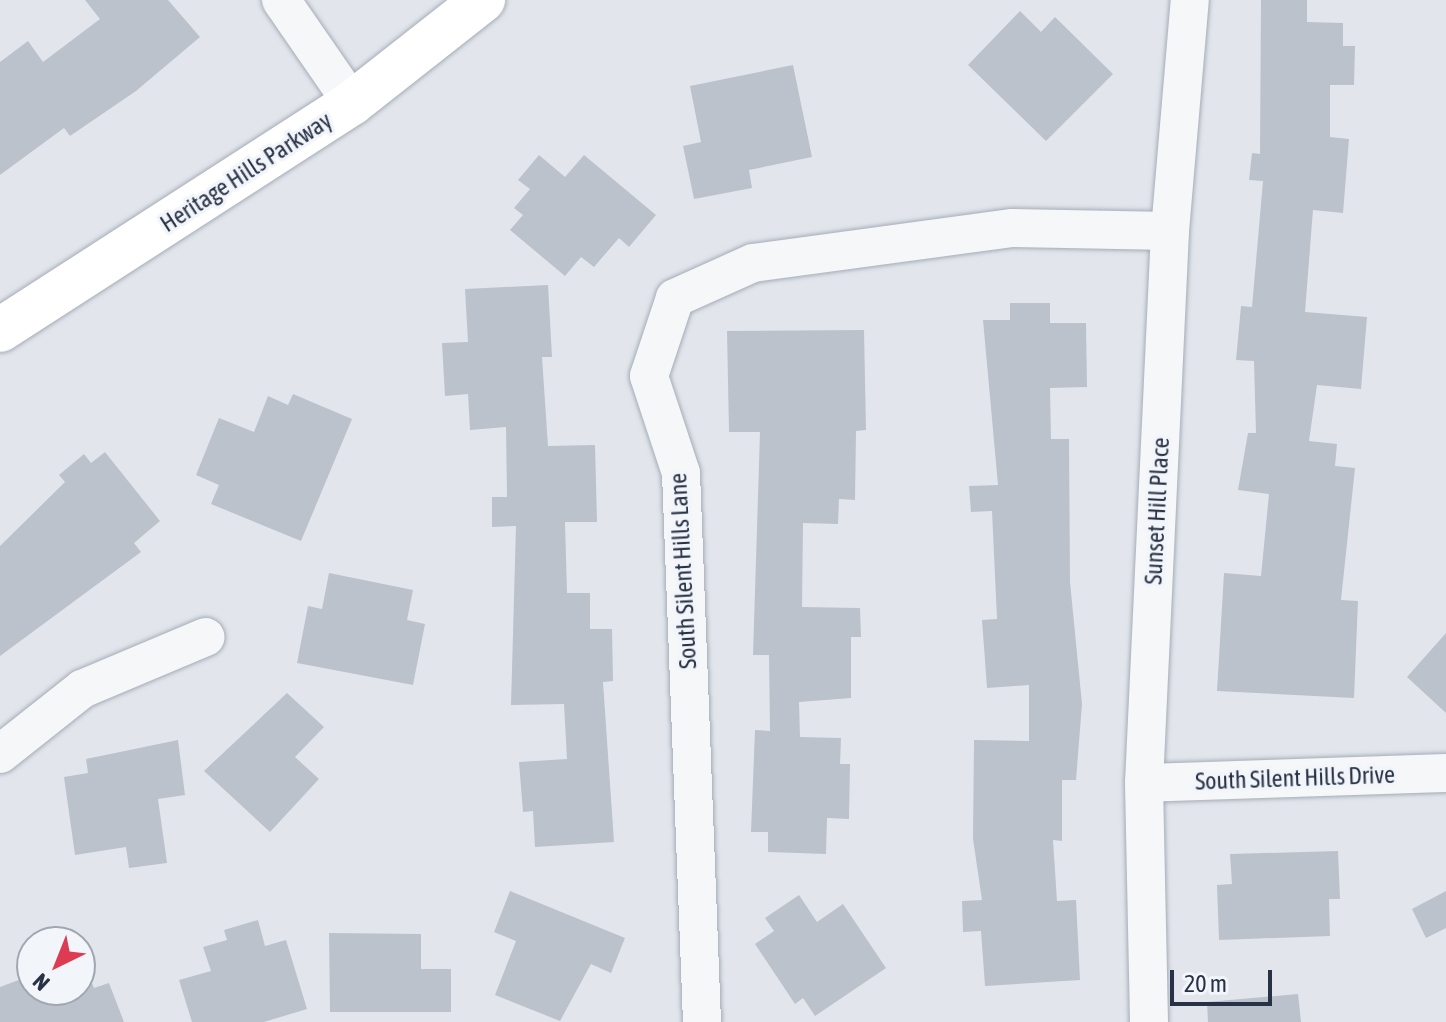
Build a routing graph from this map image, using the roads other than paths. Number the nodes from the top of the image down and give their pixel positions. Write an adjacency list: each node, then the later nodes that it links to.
1 (281, 0): 4 (street)
2 (483, 0): 4 (street, Heritage Hills Parkway)
3 (1190, 0): 5 (street, Sunset Hill Place)
4 (352, 103): 6 (street, Heritage Hills Parkway)
5 (1170, 231): 10 (street, Sunset Hill Place); 11 (street, South Silent Hills Lane)
6 (0, 330)
7 (206, 637): 8 (street)
8 (0, 754)
9 (1446, 773): 10 (street, South Silent Hills Drive)
10 (1144, 783): 12 (street, Sunset Hill Place)
11 (702, 1022)
12 (1149, 1022)

